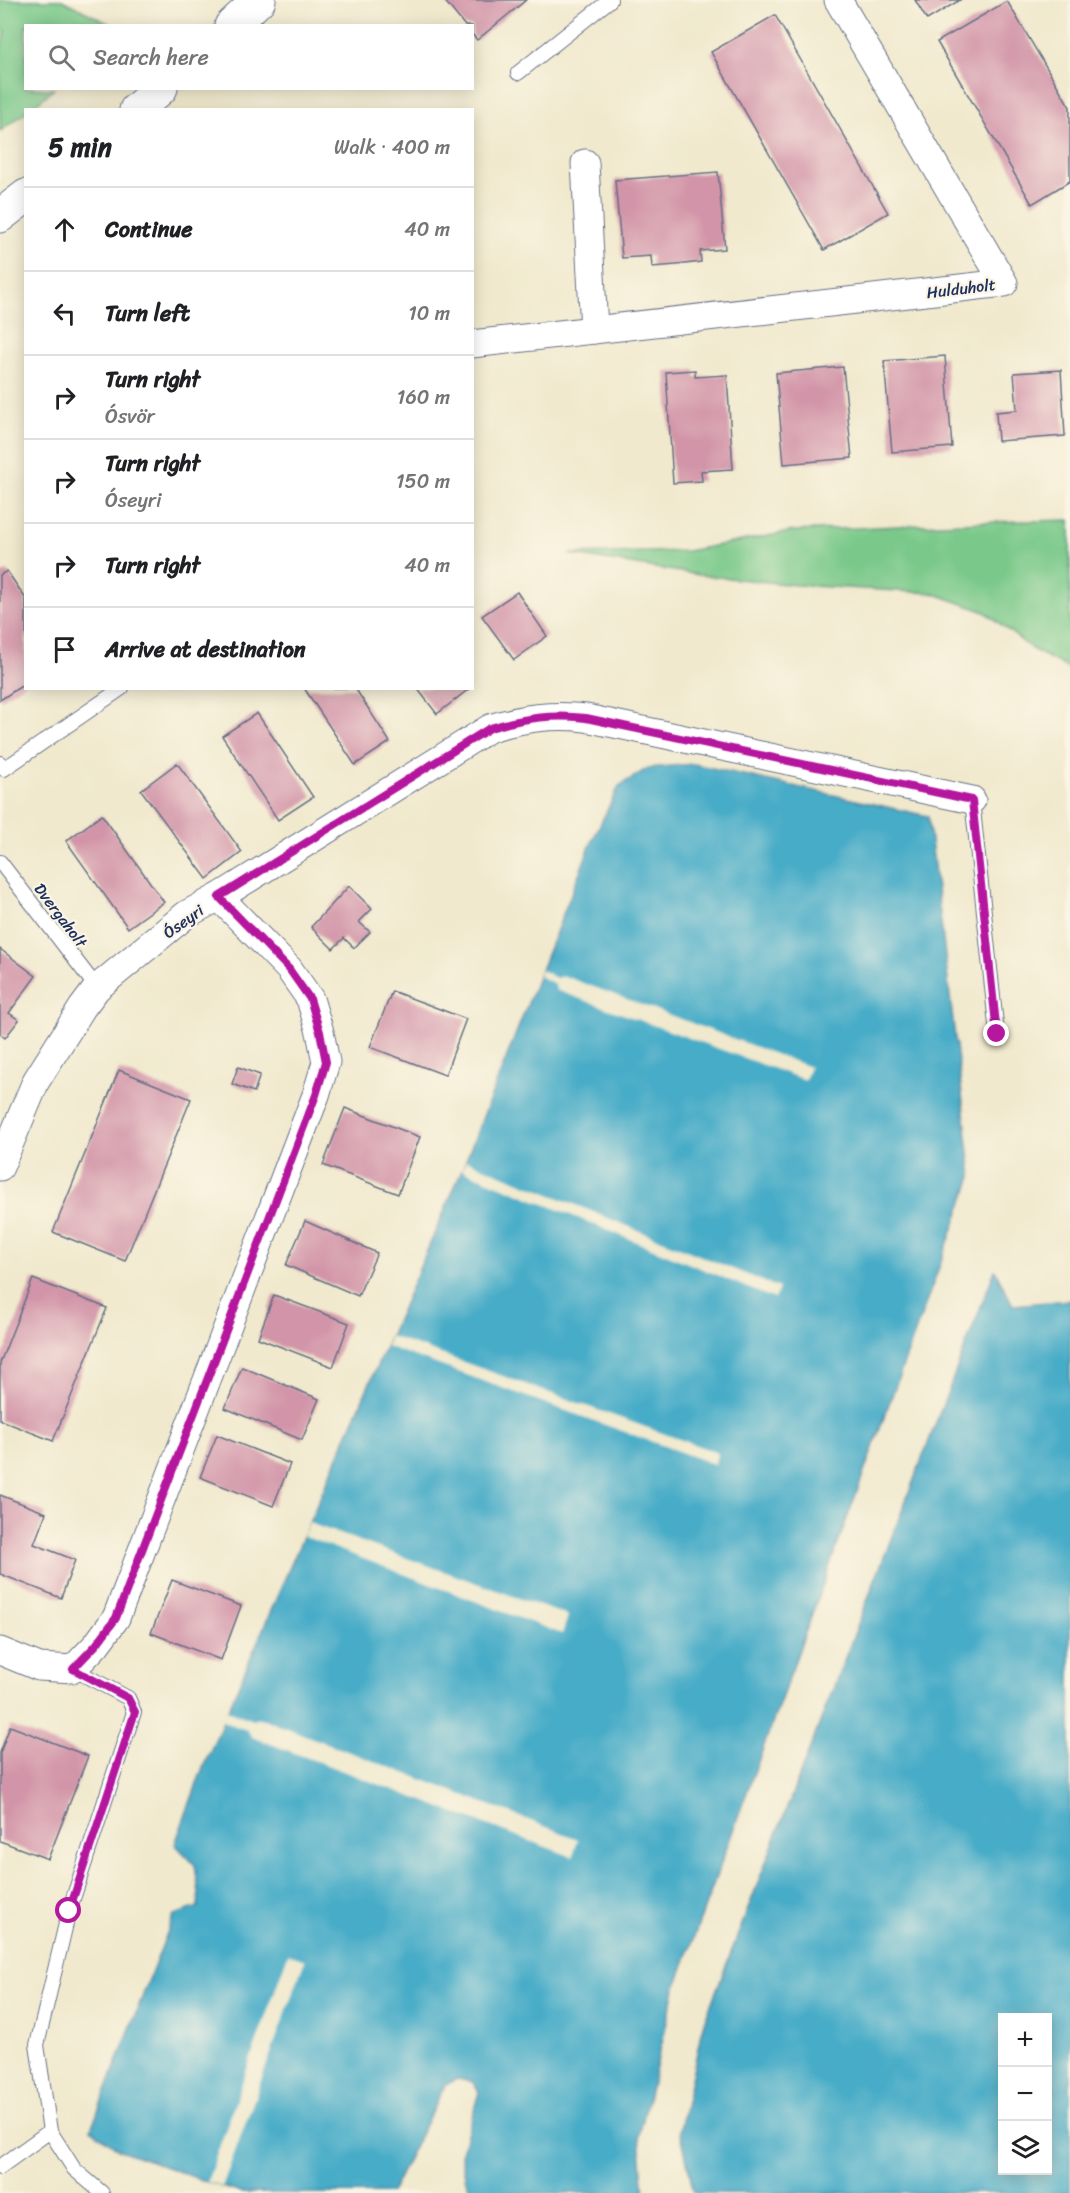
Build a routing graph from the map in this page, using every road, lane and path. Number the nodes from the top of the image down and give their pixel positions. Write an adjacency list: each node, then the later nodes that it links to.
1 (259, 0): 4 (street)
2 (610, 0): 5 (lane)
3 (838, 0): 11 (street, Hulduholt)
4 (233, 24)
5 (518, 73)
6 (158, 90): 7 (street)
7 (138, 108)
8 (585, 163): 11 (street)
9 (24, 198): 10 (street)
10 (0, 216)
11 (594, 330): 12 (street, Hulduholt)
12 (474, 344)
13 (119, 690): 14 (lane)
14 (0, 763)
15 (972, 800): 17 (street, Óseyri); 19 (lane)
16 (0, 862): 18 (lane, Dvergaholt)
17 (219, 897): 18 (street, Óseyri); 22 (street)
18 (97, 988): 20 (street, Óseyri)
19 (997, 1034)
20 (0, 1167)
21 (0, 1651): 22 (street)
22 (73, 1669): 23 (lane)
23 (50, 2132): 24 (lane); 25 (lane)
24 (0, 2167)
25 (98, 2192)

